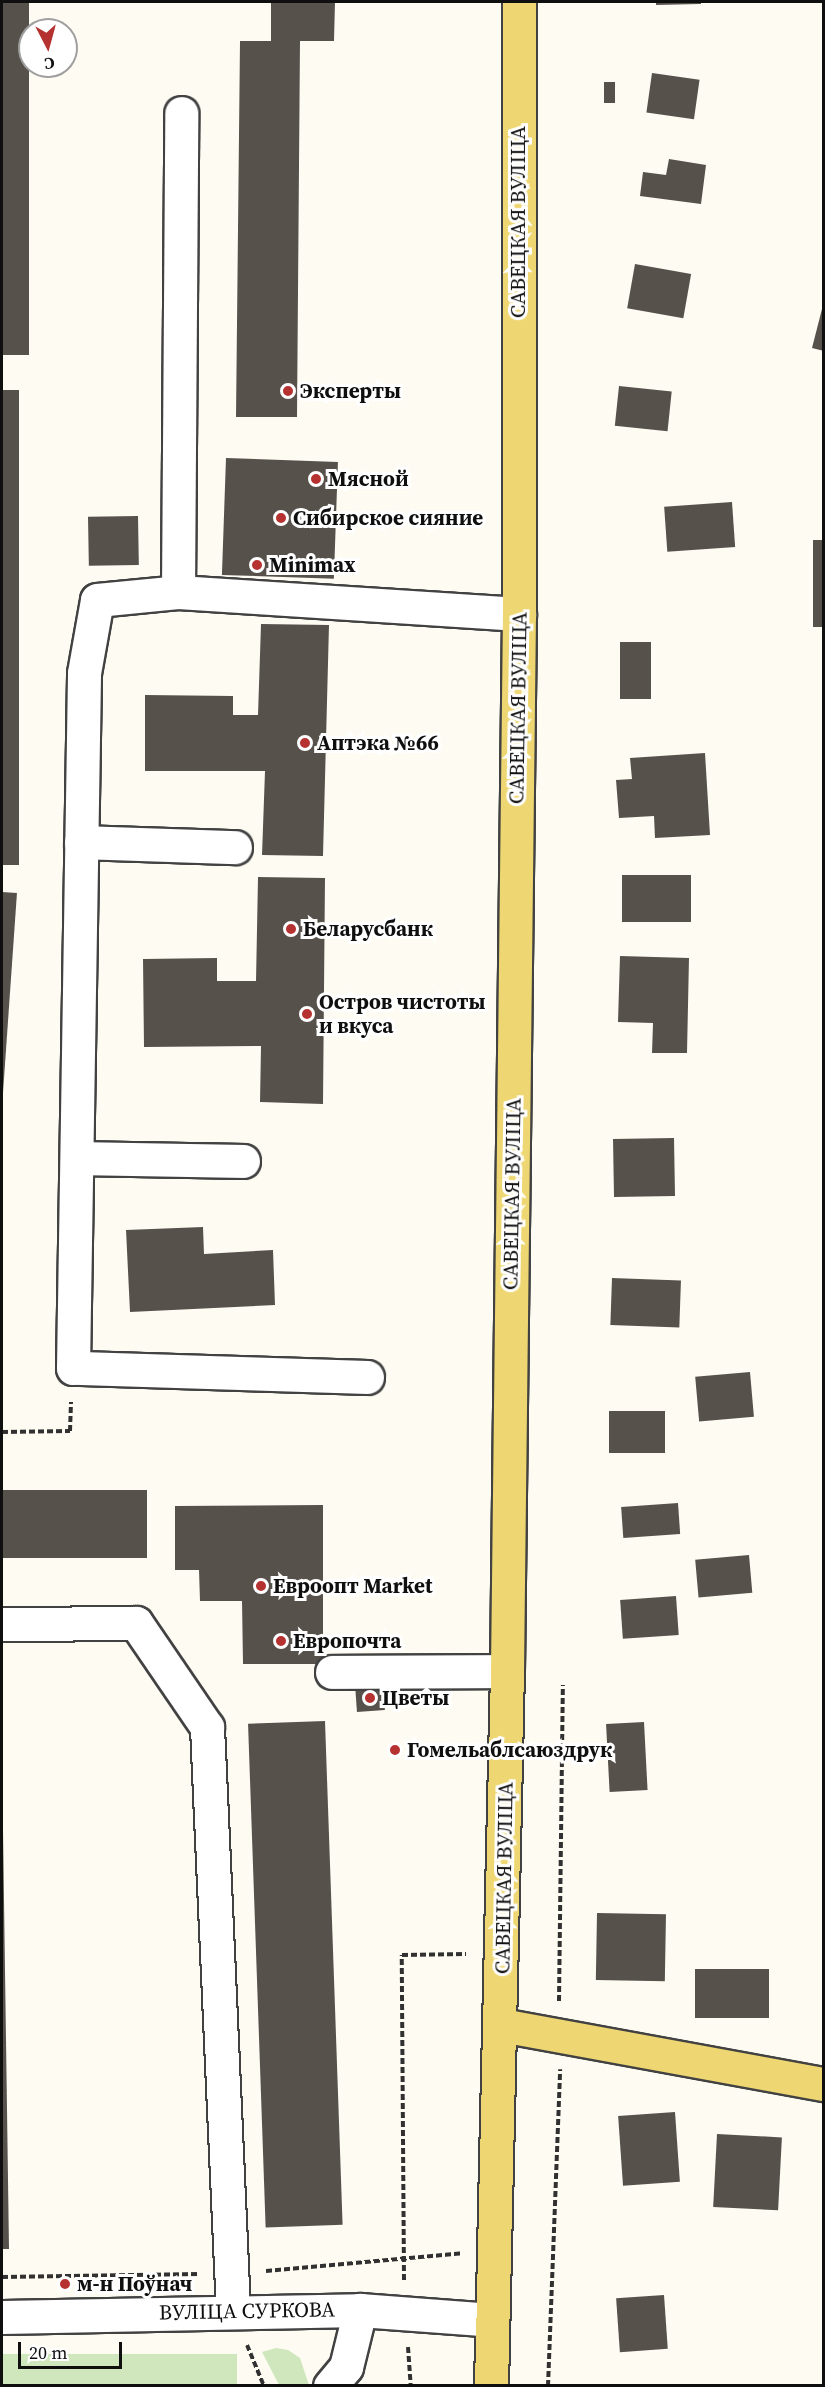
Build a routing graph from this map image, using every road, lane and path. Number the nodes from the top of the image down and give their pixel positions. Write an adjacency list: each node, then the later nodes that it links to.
1 (519, 2): 4 (main road, САВЕЦКАЯ ВУЛІЦА)
2 (181, 112): 3 (street)
3 (178, 592): 4 (street); 5 (street)
4 (519, 614): 13 (main road, САВЕЦКАЯ ВУЛІЦА)
5 (81, 842): 6 (street); 7 (street)
6 (235, 847)
7 (77, 1158): 8 (street); 9 (street)
8 (243, 1161)
9 (73, 1368): 10 (street); 11 (path)
10 (367, 1377)
11 (2, 1432)
12 (2, 1624): 18 (street)
13 (507, 1671): 14 (street); 15 (main road, САВЕЦКАЯ ВУЛІЦА)
14 (332, 1672)
15 (503, 1954): 16 (main road, САВЕЦКАЯ ВУЛІЦА); 20 (path)
16 (501, 2025): 17 (main road); 22 (main road, САВЕЦКАЯ ВУЛІЦА)
17 (824, 2084)
18 (233, 2310): 19 (street, ВУЛІЦА СУРКОВА); 21 (street, ВУЛІЦА СУРКОВА)
19 (360, 2310): 20 (street, ВУЛІЦА СУРКОВА); 23 (street)
20 (406, 2314): 22 (street, ВУЛІЦА СУРКОВА); 24 (path)
21 (2, 2317)
22 (492, 2320): 25 (main road, САВЕЦКАЯ ВУЛІЦА)
23 (330, 2385)
24 (411, 2385)
25 (490, 2385)

